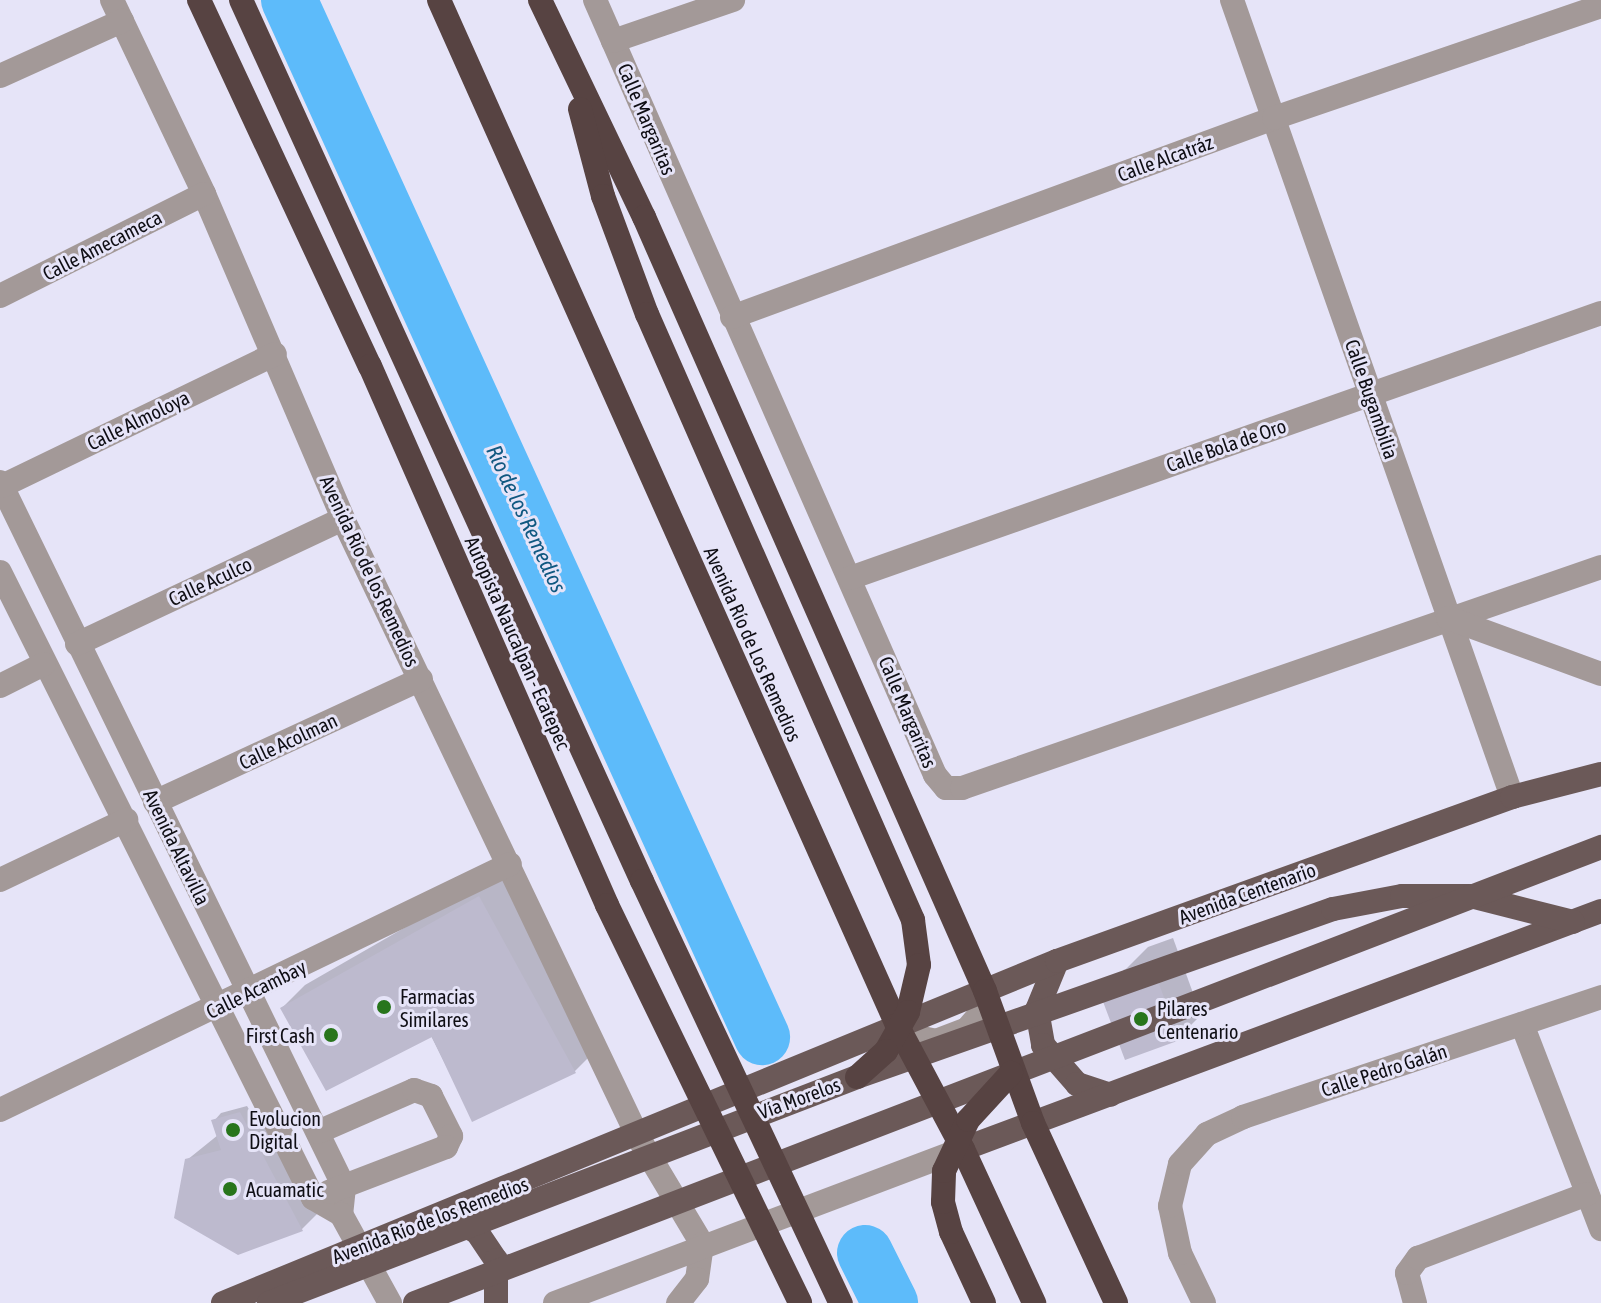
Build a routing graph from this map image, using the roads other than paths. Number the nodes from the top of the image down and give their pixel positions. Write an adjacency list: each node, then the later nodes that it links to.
1 (199, 0): 70 (highway, Autopista Naucalpan - Ecatepec)
2 (241, 0): 71 (highway, Autopista Naucalpan - Ecatepec)
3 (439, 0): 46 (highway, Avenida Río de Los Remedios)
4 (540, 0): 11 (highway)
5 (595, 0): 10 (street, Calle Margaritas)
6 (733, 0): 10 (street)
7 (1232, 0): 13 (street, Calle Bugambilia)
8 (1601, 6): 13 (street, Calle Alcatráz)
9 (117, 10): 12 (street); 14 (street, Avenida Río de los Remedios)
10 (613, 41): 17 (street, Calle Margaritas)
11 (572, 72): 41 (highway); 48 (highway)
12 (0, 76)
13 (1274, 118): 17 (street, Calle Alcatráz); 19 (street, Calle Bugambilia)
14 (204, 194): 15 (street, Calle Amecameca); 18 (street, Avenida Río de los Remedios)
15 (0, 296)
16 (1601, 313): 19 (street, Calle Bola de Oro)
17 (732, 317): 24 (street, Calle Margaritas)
18 (275, 354): 20 (street, Calle Almoloya); 21 (street, Avenida Río de los Remedios)
19 (1370, 395): 24 (street, Calle Bola de Oro); 25 (street, Calle Bugambilia)
20 (1, 484): 26 (street, Avenida Altavilla)
21 (343, 519): 26 (street, Calle Aculco); 29 (street, Avenida Río de los Remedios)
22 (1601, 567): 25 (street, Calle Margaritas)
23 (0, 572): 27 (street, Avenida Altavilla)
24 (850, 578): 25 (street, Calle Margaritas)
25 (1448, 618): 28 (street); 32 (street, Calle Bugambilia)
26 (77, 644): 33 (street, Avenida Altavilla)
27 (44, 664): 30 (street); 34 (street, Avenida Altavilla)
28 (1601, 674)
29 (421, 679): 33 (street, Calle Acolman); 36 (street, Avenida Río de los Remedios)
30 (0, 686)
31 (1601, 774): 32 (main road, Avenida Centenario)
32 (1512, 797): 40 (main road, Avenida Centenario)
33 (155, 802): 42 (street, Avenida Altavilla)
34 (126, 820): 37 (street); 44 (street, Avenida Altavilla)
35 (1601, 847): 47 (main road)
36 (510, 864): 42 (street, Calle Acambay); 53 (street, Avenida Río de los Remedios)
37 (0, 880)
38 (1601, 911): 39 (main road)
39 (1573, 922): 48 (main road, Vía Morelos); 49 (main road)
40 (1057, 961): 41 (main road, Avenida Centenario); 49 (main road)
41 (985, 991): 46 (main road, Avenida Centenario); 51 (highway)
42 (249, 993): 44 (street, Calle Acambay); 52 (street, Avenida Altavilla)
43 (1601, 997): 45 (street, Calle Pedro Galán)
44 (217, 1008): 50 (street, Calle Acambay); 57 (street, Avenida Altavilla)
45 (1522, 1024): 56 (street); 75 (street, Calle Pedro Galán)
46 (897, 1025): 53 (main road, Avenida Río de los Remedios); 54 (highway, Avenida Río de Los Remedios)
47 (1011, 1073): 67 (main road); 72 (highway)
48 (857, 1077): 65 (main road, Vía Morelos)
49 (1110, 1095): 51 (main road)
50 (0, 1110)
51 (1033, 1123): 54 (main road); 74 (highway)
52 (318, 1132): 55 (street, Avenida Altavilla); 55 (street)
53 (638, 1137): 59 (main road, Avenida Río de los Remedios); 61 (street)
54 (963, 1149): 61 (street); 73 (highway, Avenida Río de Los Remedios)
55 (344, 1187): 57 (street); 58 (street)
56 (1587, 1194): 60 (street); 76 (street)
57 (313, 1198): 58 (street)
58 (341, 1214): 62 (street)
59 (433, 1220): 62 (main road, Avenida Río de los Remedios); 68 (main road)
60 (1601, 1229)
61 (702, 1244): 63 (street); 69 (street)
62 (359, 1247): 64 (main road, Avenida Río de los Remedios); 66 (street)
63 (684, 1301)
64 (223, 1303)
65 (269, 1303)
66 (390, 1303)
67 (415, 1303)
68 (496, 1303)
69 (555, 1303)
70 (800, 1303)
71 (841, 1303)
72 (984, 1303)
73 (1034, 1303)
74 (1116, 1303)
75 (1204, 1303)
76 (1415, 1303)

